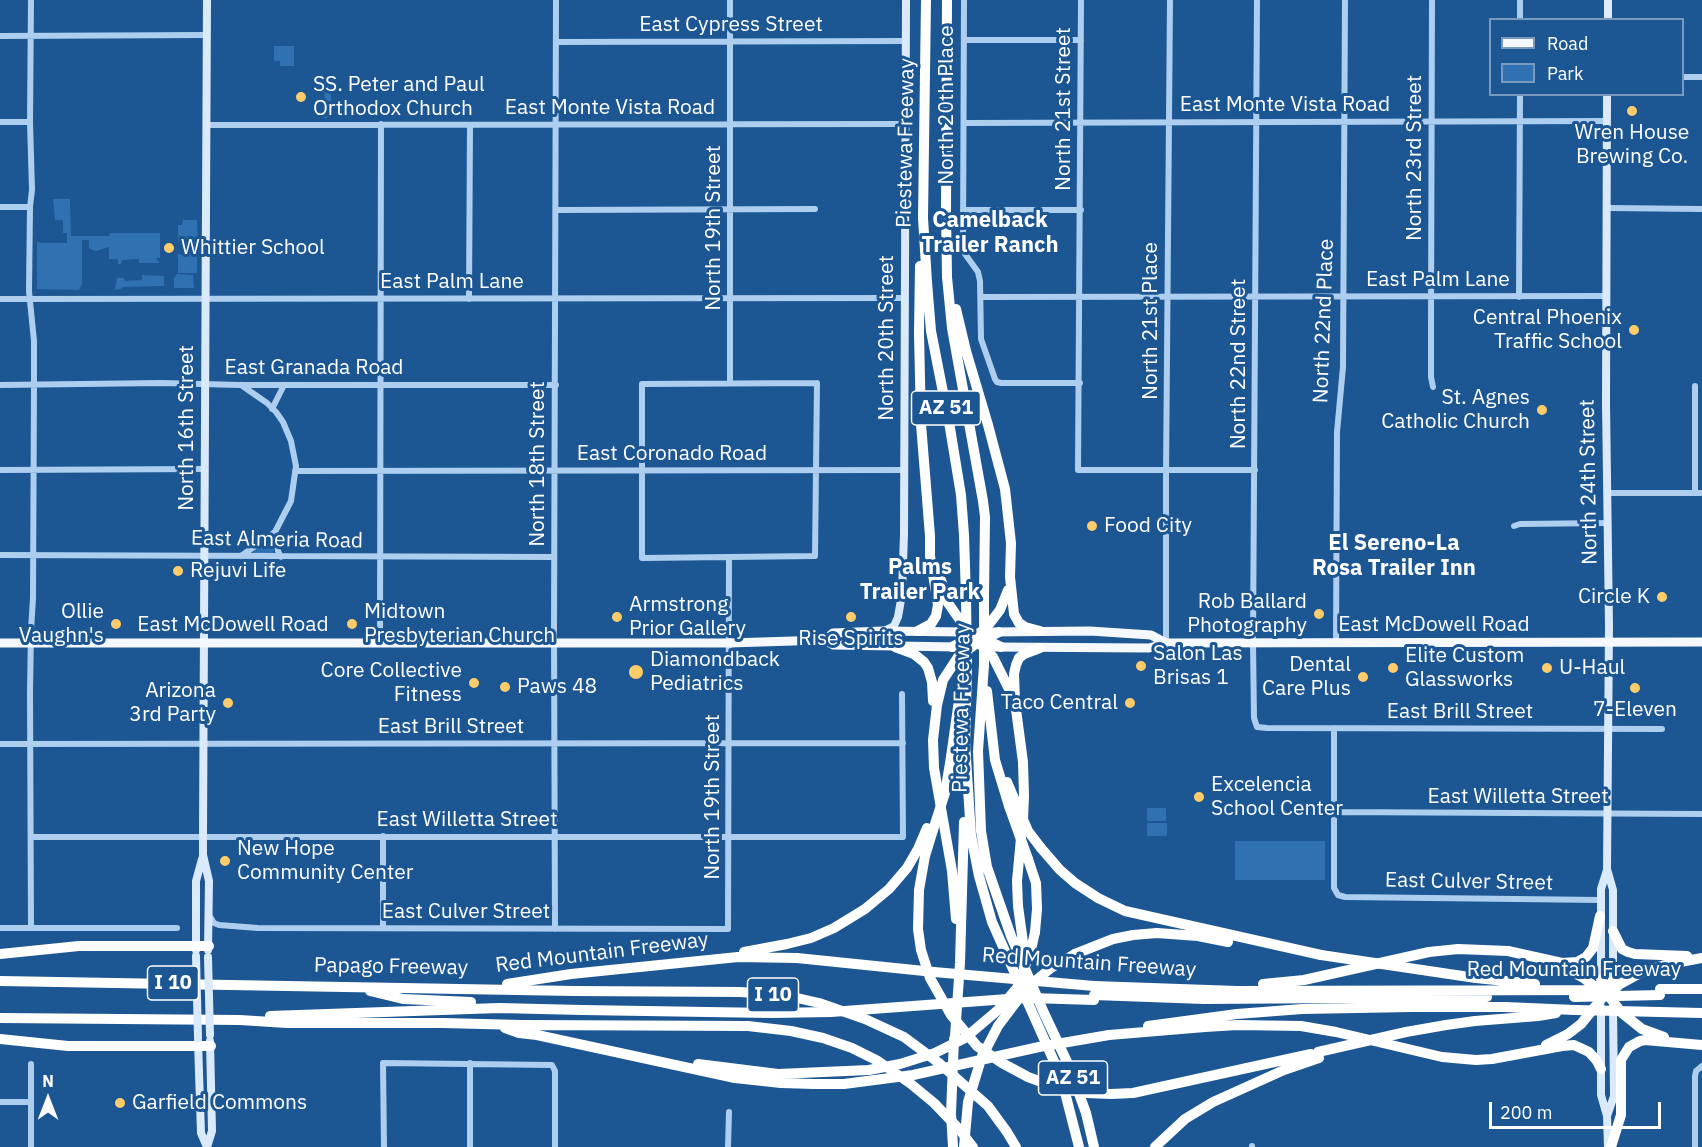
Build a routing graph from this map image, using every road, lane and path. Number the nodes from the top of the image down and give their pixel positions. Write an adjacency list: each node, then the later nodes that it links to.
1 (30, 0): 20 (street)
2 (207, 0): 18 (main road, North 16th Street)
3 (556, 0): 24 (street, North 18th Street)
4 (730, 0): 25 (street, North 19th Street)
5 (906, 0): 21 (main road, North 20th Street)
6 (927, 0): 55 (highway, Piestewa Freeway / AZ 51)
7 (947, 0): 56 (highway, Piestewa Freeway / AZ 51)
8 (964, 0): 22 (street, North 20th Place)
9 (1081, 0): 23 (street, North 21st Street)
10 (1170, 0): 35 (street, North 21st Place)
11 (1257, 0): 36 (street, North 22nd Street)
12 (1345, 0): 37 (street, North 22nd Place)
13 (1432, 0): 30 (street, North 23rd Street)
14 (1520, 0): 16 (street)
15 (1608, 0): 17 (main road)
16 (1520, 18)
17 (1608, 18)
18 (207, 35): 20 (street); 43 (main road, North 16th Street)
19 (0, 36): 20 (street)
20 (30, 36): 34 (street)
21 (906, 40): 25 (street, East Cypress Street); 42 (main road, North 20th Street)
22 (964, 40): 23 (street); 38 (street, North 20th Place)
23 (1081, 40): 39 (street, North 21st Street)
24 (556, 42): 25 (street, East Cypress Street); 45 (street, North 18th Street)
25 (730, 42): 41 (street, North 19th Street)
26 (1684, 77): 27 (street)
27 (1702, 77)
28 (1520, 96): 31 (street)
29 (1607, 96): 32 (main road, North 24th Street)
30 (1432, 121): 31 (street, East Monte Vista Road); 37 (street, East Monte Vista Road); 63 (street, North 23rd Street)
31 (1520, 121): 32 (street, East Monte Vista Road); 64 (street)
32 (1607, 121): 48 (main road, North 24th Street)
33 (0, 122): 34 (street)
34 (30, 122): 47 (street)
35 (1168, 122): 36 (street, East Monte Vista Road); 39 (street, East Monte Vista Road); 57 (street, North 21st Place)
36 (1256, 122): 37 (street, East Monte Vista Road); 62 (street, North 22nd Street)
37 (1344, 122): 58 (street, North 22nd Place)
38 (964, 123): 39 (street, East Monte Vista Road); 53 (street, North 20th Place)
39 (1081, 123): 54 (street, North 21st Street)
40 (381, 124): 43 (street, East Monte Vista Road); 44 (street, East Monte Vista Road); 66 (street)
41 (730, 124): 42 (street, East Monte Vista Road); 45 (street, East Monte Vista Road); 52 (street, North 19th Street)
42 (906, 124): 68 (main road, North 20th Street)
43 (206, 125): 65 (main road, North 16th Street)
44 (470, 125): 45 (street, East Monte Vista Road); 71 (street)
45 (556, 125): 51 (street, North 18th Street)
46 (0, 207): 47 (street)
47 (30, 207): 70 (street)
48 (1607, 208): 50 (street); 59 (main road, North 24th Street)
49 (815, 209): 52 (street)
50 (1702, 209)
51 (556, 210): 52 (street); 67 (street, North 18th Street)
52 (730, 210): 72 (street, North 19th Street)
53 (963, 210): 54 (street); 60 (street, North 20th Place)
54 (1080, 210): 61 (street, North 21st Street)
55 (923, 218): 101 (highway); 142 (highway, Piestewa Freeway / AZ 51, bridge)
56 (947, 277): 110 (highway); 133 (highway, Piestewa Freeway / AZ 51, bridge)
57 (1168, 296): 61 (street, East Palm Lane); 62 (street, East Palm Lane); 91 (street, North 21st Place)
58 (1342, 296): 62 (street, East Palm Lane); 63 (street, East Palm Lane); 127 (street, North 22nd Place)
59 (1607, 296): 64 (street, East Palm Lane); 96 (main road, North 24th Street)
60 (982, 297): 61 (street, East Palm Lane); 73 (street, North 20th Place)
61 (1080, 297): 73 (street, North 21st Street)
62 (1256, 297): 92 (street, North 22nd Street)
63 (1431, 297): 64 (street, East Palm Lane); 83 (street, North 23rd Street)
64 (1519, 297)
65 (206, 298): 66 (street, East Palm Lane); 70 (street, East Palm Lane); 74 (main road, North 16th Street)
66 (381, 298): 71 (street, East Palm Lane); 80 (street)
67 (556, 298): 71 (street, East Palm Lane); 72 (street, East Palm Lane); 81 (street, North 18th Street)
68 (904, 298): 72 (street, East Palm Lane); 90 (main road, North 20th Street)
69 (0, 299): 70 (street, East Palm Lane)
70 (30, 299): 77 (street)
71 (469, 299)
72 (730, 299): 75 (street, North 19th Street)
73 (1080, 383): 91 (street, North 21st Street)
74 (206, 384): 77 (street, East Granada Road); 78 (street, East Granada Road); 87 (main road, North 16th Street)
75 (730, 384): 89 (street); 95 (street)
76 (0, 385): 77 (street, East Granada Road)
77 (34, 385): 86 (street)
78 (240, 385): 79 (street, East Granada Road); 84 (street)
79 (284, 385): 80 (street, East Granada Road); 84 (street)
80 (381, 385): 81 (street, East Granada Road); 88 (street)
81 (556, 385): 94 (street, North 18th Street)
82 (1695, 386): 97 (street)
83 (1433, 387)
84 (272, 409): 93 (street)
85 (0, 470): 86 (street)
86 (33, 470): 87 (street); 103 (street)
87 (205, 470): 104 (main road, North 16th Street)
88 (380, 470): 93 (street, East Coronado Road); 94 (street, East Coronado Road); 107 (street)
89 (816, 470): 90 (street, East Coronado Road); 95 (street, East Coronado Road); 109 (street)
90 (904, 470): 111 (main road, North 20th Street)
91 (1166, 470): 92 (street); 125 (street, North 21st Place)
92 (1255, 470): 126 (street, North 22nd Street)
93 (296, 471): 100 (street)
94 (555, 471): 95 (street, East Coronado Road); 108 (street, North 18th Street)
95 (643, 471): 109 (street)
96 (1607, 493): 97 (street); 98 (main road, North 24th Street)
97 (1699, 493)
98 (1608, 523): 99 (street); 118 (main road, North 24th Street)
99 (1514, 526)
100 (275, 532): 105 (street); 106 (street)
101 (930, 536): 112 (highway); 116 (highway)
102 (0, 555): 103 (street, East Almeria Road)
103 (33, 555): 104 (street, East Almeria Road); 121 (street)
104 (205, 556): 105 (street, East Almeria Road); 122 (main road, North 16th Street)
105 (240, 557): 106 (street, East Almeria Road)
106 (281, 557): 107 (street, East Almeria Road)
107 (380, 557): 108 (street, East Almeria Road); 128 (street)
108 (554, 557): 123 (street, North 18th Street)
109 (729, 558): 124 (street, North 19th Street)
110 (1011, 578): 113 (highway); 116 (highway)
111 (883, 631): 112 (main road, East McDowell Road); 117 (main road, East McDowell Road)
112 (918, 631): 114 (main road, East McDowell Road)
113 (1040, 631): 115 (main road, East McDowell Road); 125 (main road, East McDowell Road)
114 (958, 632): 116 (highway)
115 (999, 632): 116 (highway)
116 (977, 639): 130 (highway); 131 (highway); 135 (highway); 137 (highway)
117 (825, 640): 124 (main road, East McDowell Road); 129 (main road, East McDowell Road)
118 (1608, 641): 119 (main road, East McDowell Road); 127 (main road, East McDowell Road); 140 (main road, North 24th Street)
119 (1702, 642)
120 (0, 643): 121 (main road, East McDowell Road)
121 (31, 643): 122 (main road, East McDowell Road); 148 (street)
122 (204, 643): 128 (main road, East McDowell Road); 143 (main road, North 16th Street)
123 (554, 643): 124 (main road, East McDowell Road); 128 (main road, East McDowell Road); 144 (street, North 18th Street)
124 (729, 643): 145 (street, North 19th Street)
125 (1166, 643): 126 (main road, East McDowell Road); 132 (main road, East McDowell Road)
126 (1253, 643): 127 (main road, East McDowell Road); 138 (street, North 22nd Street)
127 (1336, 643)
128 (380, 644)
129 (895, 646): 130 (main road, East McDowell Road); 137 (highway)
130 (952, 647)
131 (1001, 647): 132 (main road, East McDowell Road)
132 (1040, 648): 135 (highway)
133 (984, 664): 136 (highway); 179 (highway, Piestewa Freeway / AZ 51)
134 (902, 694): 146 (street)
135 (1015, 702): 179 (highway)
136 (990, 717): 173 (highway, bridge); 204 (highway, bridge)
137 (934, 721): 177 (highway)
138 (1257, 727): 139 (street, East Brill Street)
139 (1334, 728): 140 (street, East Brill Street); 150 (street)
140 (1607, 729): 141 (street, East Brill Street); 151 (main road, North 24th Street)
141 (1662, 729)
142 (960, 739): 149 (highway); 177 (highway, Piestewa Freeway); 223 (highway)
143 (203, 743): 144 (street, East Brill Street); 148 (street, East Brill Street); 153 (main road, North 16th Street)
144 (555, 743): 145 (street, East Brill Street); 155 (street, North 18th Street)
145 (729, 743): 146 (street, East Brill Street); 157 (street, North 19th Street)
146 (903, 743): 157 (street, East Willetta Street)
147 (0, 744): 148 (street, East Brill Street)
148 (30, 744): 156 (street)
149 (950, 757): 175 (highway, bridge); 203 (highway, bridge)
150 (1334, 812): 151 (street, East Willetta Street); 160 (street, East Culver Street)
151 (1607, 814): 152 (street, East Willetta Street); 159 (main road, North 24th Street)
152 (1702, 814)
153 (203, 836): 154 (street, East Willetta Street); 156 (street, East Willetta Street); 158 (main road, North 16th Street)
154 (383, 836): 155 (street, East Willetta Street); 166 (street)
155 (555, 836): 157 (street, East Willetta Street); 167 (street, North 18th Street)
156 (31, 837): 164 (street)
157 (729, 837): 168 (street, North 19th Street)
158 (203, 855): 161 (main road, North 16th Street); 170 (main road, North 16th Street)
159 (1607, 869): 160 (main road, North 24th Street); 169 (main road, North 24th Street)
160 (1600, 900): 162 (main road, North 24th Street)
161 (209, 915): 166 (street, East Culver Street); 171 (main road, North 16th Street)
162 (1600, 916): 176 (highway); 187 (main road, North 24th Street)
163 (0, 928): 164 (street)
164 (31, 928): 165 (street)
165 (177, 928)
166 (383, 928): 167 (street, East Culver Street)
167 (555, 929): 168 (street, East Culver Street)
168 (728, 929)
169 (1613, 931): 174 (highway); 187 (main road, North 24th Street)
170 (196, 951): 171 (highway); 172 (highway); 200 (main road, North 16th Street, bridge)
171 (208, 951): 199 (main road, North 16th Street, bridge)
172 (0, 954)
173 (1321, 956): 184 (highway, bridge); 220 (highway, bridge)
174 (1702, 957): 187 (highway)
175 (699, 960): 181 (highway, Red Mountain Freeway); 186 (highway, Red Mountain Freeway, bridge)
176 (1553, 962): 183 (highway); 187 (highway)
177 (960, 963): 219 (highway, Piestewa Freeway, bridge)
178 (0, 981): 180 (highway, Papago Freeway / I 10)
179 (1030, 981): 192 (highway, Piestewa Freeway / AZ 51)
180 (345, 986): 181 (highway, Papago Freeway / I 10); 189 (highway)
181 (477, 988): 222 (highway, Papago Freeway / I 10)
182 (1702, 989): 185 (highway, Red Mountain Freeway)
183 (1197, 990): 184 (highway, Red Mountain Freeway); 186 (highway, Red Mountain Freeway)
184 (1574, 991): 185 (highway, bridge); 186 (highway); 187 (highway, Red Mountain Freeway)
185 (1660, 992): 187 (highway, Red Mountain Freeway); 188 (highway)
186 (1094, 994): 189 (highway, bridge); 190 (highway)
187 (1606, 994): 201 (highway); 202 (highway); 208 (main road, North 24th Street); 212 (main road, North 24th Street)
188 (1702, 995)
189 (582, 1007): 195 (highway)
190 (1412, 1007): 191 (highway, Red Mountain Freeway); 197 (highway, Red Mountain Freeway)
191 (1575, 1010): 193 (highway, Red Mountain Freeway, bridge); 203 (highway, bridge)
192 (1044, 1013): 224 (highway); 225 (highway, Piestewa Freeway / AZ 51)
193 (1702, 1013)
194 (0, 1018): 195 (highway, I 10)
195 (240, 1020): 196 (highway, I 10)
196 (490, 1023): 204 (highway, Red Mountain Freeway); 221 (highway, I 10)
197 (1109, 1035): 202 (highway); 204 (highway, Red Mountain Freeway, bridge)
198 (0, 1040): 200 (highway)
199 (210, 1041): 200 (highway); 214 (main road, North 16th Street)
200 (198, 1042): 214 (main road, North 16th Street)
201 (1702, 1044): 227 (highway)
202 (1520, 1054): 208 (highway)
203 (1318, 1055): 226 (highway)
204 (635, 1056)
205 (470, 1063): 215 (street); 216 (street); 217 (street)
206 (31, 1064): 210 (street)
207 (1702, 1066): 228 (street)
208 (1601, 1070): 212 (main road, North 24th Street)
209 (0, 1102): 210 (street)
210 (31, 1102): 213 (street)
211 (729, 1112): 218 (street)
212 (1607, 1116): 227 (main road, North 24th Street)
213 (31, 1147)
214 (207, 1147)
215 (384, 1147)
216 (470, 1147)
217 (555, 1147)
218 (728, 1147)
219 (953, 1147)
220 (964, 1147)
221 (973, 1147)
222 (1016, 1147)
223 (1079, 1147)
224 (1085, 1147)
225 (1094, 1147)
226 (1155, 1147)
227 (1609, 1147)
228 (1695, 1147)

